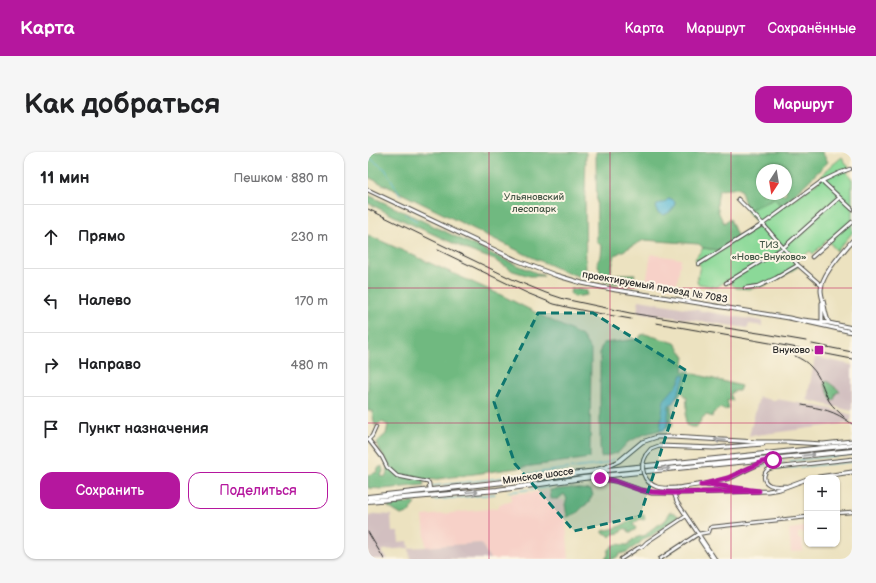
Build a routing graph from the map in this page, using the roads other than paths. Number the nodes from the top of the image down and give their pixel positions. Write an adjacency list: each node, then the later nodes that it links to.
1 (850, 170): 2 (street)
2 (822, 181): 4 (street); 8 (street)
3 (368, 190): 19 (main road, проектируемый проезд № 7083)
4 (839, 198): 6 (street); 10 (street)
5 (738, 199): 8 (street)
6 (852, 209)
7 (852, 222): 11 (street)
8 (763, 224): 10 (street); 12 (street)
9 (852, 240): 15 (main road)
10 (783, 248): 13 (street); 14 (street)
11 (812, 257)
12 (699, 264)
13 (798, 265): 15 (street); 16 (street)
14 (726, 283)
15 (822, 286): 17 (main road)
16 (745, 288)
17 (822, 299): 18 (main road); 19 (main road)
18 (826, 318): 19 (main road); 20 (main road)
19 (823, 323): 20 (main road); 22 (main road)
20 (829, 323): 21 (main road)
21 (852, 328)
22 (852, 332)
23 (376, 427): 24 (street)
24 (368, 439): 40 (street)
25 (852, 441): 27 (main road)
26 (773, 442): 27 (main road); 33 (main road, one-way to 33); 38 (main road, bridge)
27 (792, 442): 29 (main road)
28 (852, 445): 29 (highway, Минское шоссе)
29 (841, 446): 33 (highway, Минское шоссе)
30 (852, 451): 31 (highway, Минское шоссе, one-way to 30)
31 (786, 457): 36 (highway, Минское шоссе, one-way to 31); 38 (main road)
32 (852, 459): 39 (street)
33 (588, 472): 40 (highway, Минское шоссе)
34 (852, 472): 35 (main road)
35 (830, 475)
36 (583, 478): 42 (main road); 43 (highway, Минское шоссе, one-way to 36)
37 (804, 480): 39 (main road)
38 (701, 485): 41 (main road)
39 (791, 485): 41 (main road)
40 (430, 490): 43 (highway, Минское шоссе)
41 (759, 491): 42 (main road)
42 (674, 493): 46 (street)
43 (369, 501)
44 (852, 512): 45 (street)
45 (840, 513)
46 (685, 514): 48 (street); 49 (street)
47 (804, 517): 48 (street)
48 (698, 534): 50 (street); 51 (street)
49 (621, 559)
50 (660, 559)
51 (714, 559)

